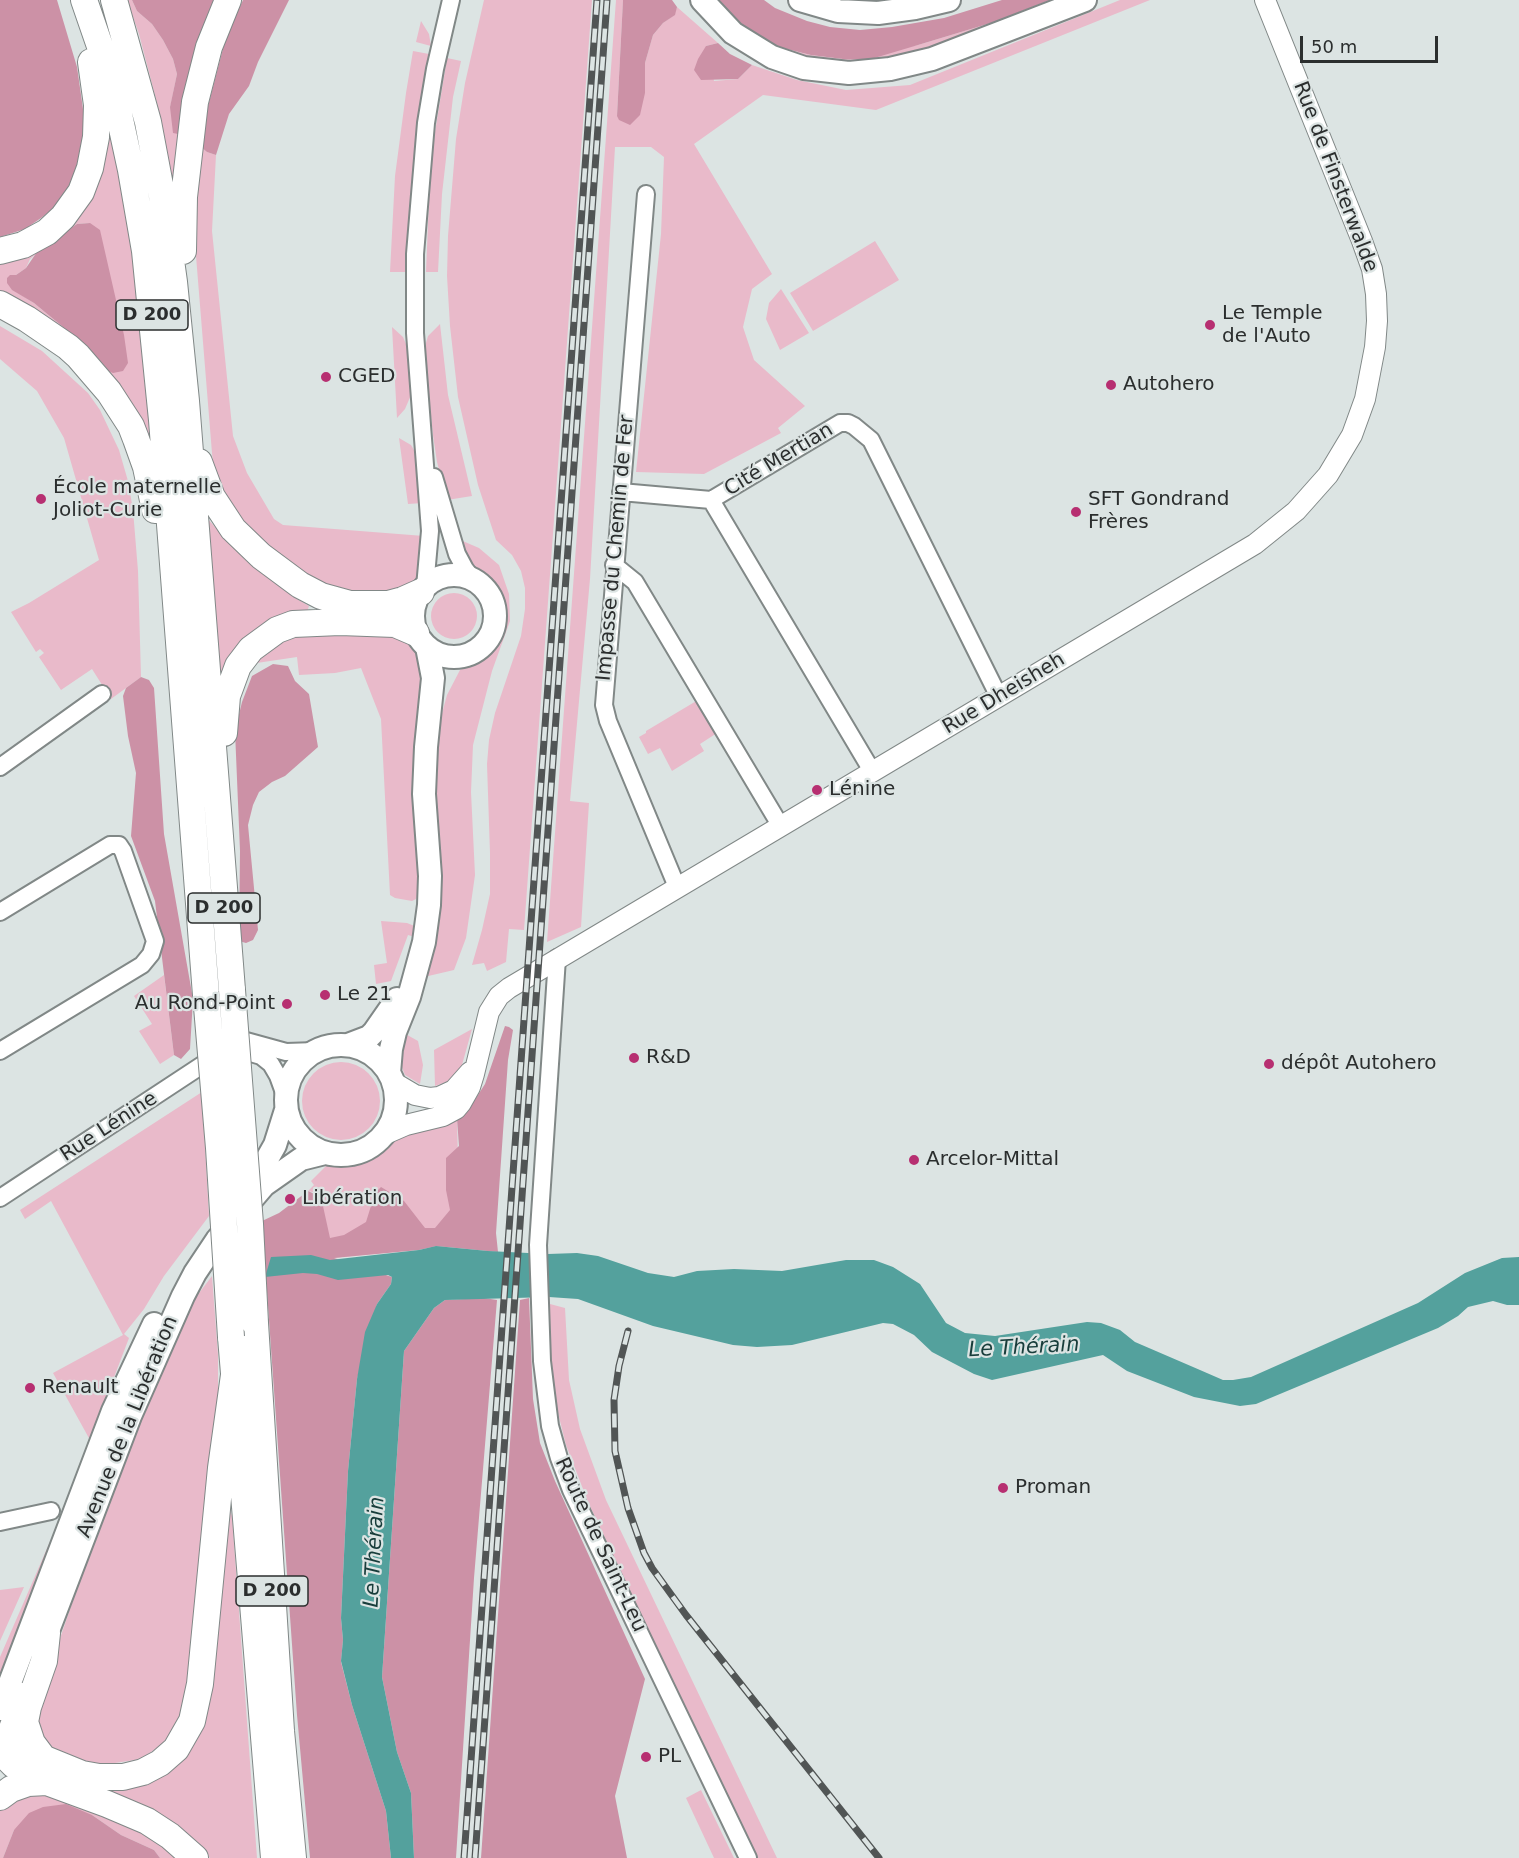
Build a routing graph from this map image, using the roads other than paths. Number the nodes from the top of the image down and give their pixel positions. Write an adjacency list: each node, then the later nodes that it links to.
1 (82, 0): 11 (main road); 22 (main road, D 200)
2 (114, 0): 13 (main road, D 200)
3 (228, 0): 13 (main road)
4 (451, 0): 16 (street)
5 (702, 0): 8 (main road)
6 (800, 0): 7 (main road)
7 (949, 0)
8 (1085, 0)
9 (1265, 0): 14 (street, Rue de Finsterwalde)
10 (646, 194): 17 (street, Impasse du Chemin de Fer)
11 (0, 251)
12 (0, 304): 22 (main road)
13 (182, 353): 15 (main road, D 200)
14 (1373, 360): 26 (street, Rue Dheisheh)
15 (188, 427): 21 (main road); 31 (main road, D 200)
16 (424, 445): 20 (street); 21 (street)
17 (621, 492): 18 (street); 19 (street, Impasse du Chemin de Fer)
18 (711, 500): 26 (street, Cité Mertian); 29 (street, Cité Mertian)
19 (614, 566): 30 (street); 32 (street, Impasse du Chemin de Fer)
20 (475, 582): 21 (main road); 24 (main road)
21 (423, 590): 23 (main road)
22 (178, 637): 46 (main road, D 200, bridge)
23 (422, 640): 24 (main road); 27 (main road); 31 (main road)
24 (467, 655): 27 (main road)
25 (102, 694): 28 (street)
26 (999, 697): 29 (street, Rue Dheisheh)
27 (429, 723): 34 (main road)
28 (0, 767)
29 (872, 771): 30 (street, Rue Dheisheh)
30 (780, 825): 32 (street, Rue Dheisheh)
31 (218, 826): 56 (main road, D 200, bridge)
32 (677, 887): 35 (street, Rue Dheisheh)
33 (0, 912): 37 (street)
34 (420, 958): 36 (main road); 41 (main road)
35 (557, 958): 40 (street); 57 (street, Route de Saint-Leu)
36 (348, 1045): 38 (main road); 41 (main road)
37 (0, 1051)
38 (316, 1051): 39 (street, Rue Lénine); 42 (main road)
39 (217, 1056): 42 (street, Rue Lénine); 45 (street, Rue Lénine)
40 (477, 1059): 41 (street); 43 (street)
41 (391, 1077): 43 (main road)
42 (286, 1104): 44 (main road); 50 (main road, Avenue de la Libération)
43 (383, 1135): 44 (main road)
44 (326, 1153): 49 (main road, Avenue de la Libération)
45 (0, 1198)
46 (234, 1375): 52 (main road); 55 (main road, D 200)
47 (51, 1511): 48 (street)
48 (0, 1522)
49 (47, 1634): 51 (main road, Avenue de la Libération); 52 (main road)
50 (0, 1709)
51 (1, 1748): 52 (main road)
52 (46, 1770): 53 (main road); 54 (main road)
53 (0, 1797)
54 (195, 1858)
55 (274, 1858)
56 (293, 1858)
57 (748, 1858)

